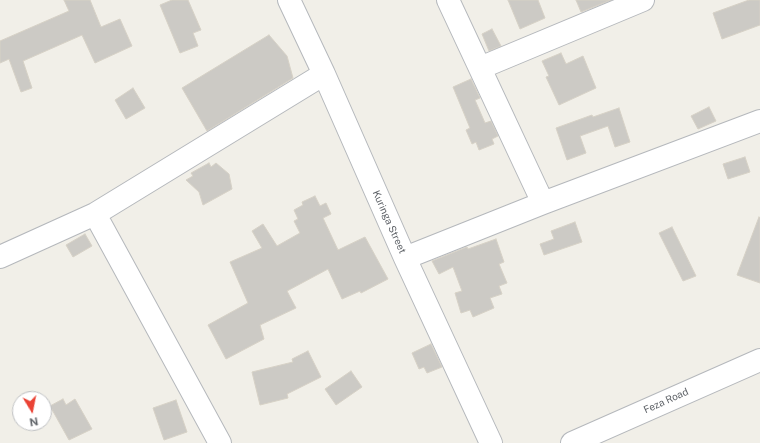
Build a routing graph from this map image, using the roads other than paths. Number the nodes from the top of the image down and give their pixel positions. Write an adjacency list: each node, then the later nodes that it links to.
1 (289, 0): 6 (street, Kuringa Street)
2 (448, 0): 5 (street)
3 (643, 0): 4 (street)
4 (620, 4): 5 (street)
5 (480, 68): 8 (street)
6 (324, 74): 9 (street); 11 (street, Kuringa Street)
7 (760, 121): 8 (street)
8 (543, 203): 11 (street)
9 (95, 214): 10 (street); 13 (street)
10 (0, 257)
11 (405, 258): 14 (street, Kuringa Street)
12 (760, 360): 15 (street, Feza Road)
13 (220, 443)
14 (491, 443)
15 (572, 443)

